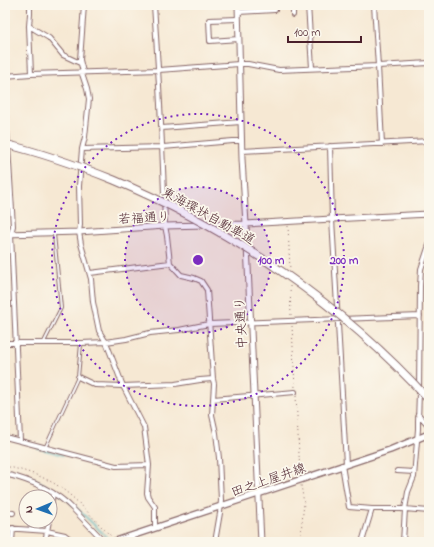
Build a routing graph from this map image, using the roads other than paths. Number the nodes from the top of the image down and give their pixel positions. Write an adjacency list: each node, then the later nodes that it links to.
1 (30, 5): 12 (street)
2 (84, 5): 14 (street)
3 (154, 5): 19 (street)
4 (238, 5): 9 (street)
5 (293, 5): 10 (street)
6 (308, 5): 18 (street)
7 (374, 5): 17 (street)
8 (275, 10): 9 (street)
9 (238, 12): 11 (street)
10 (293, 15)
11 (238, 19): 13 (street); 13 (street)
12 (29, 26): 14 (street); 21 (street)
13 (238, 39): 16 (street)
14 (80, 63): 20 (street)
15 (429, 63): 17 (street)
16 (239, 64): 18 (street); 19 (street); 24 (street)
17 (378, 66): 18 (street); 29 (street)
18 (312, 68)
19 (159, 70): 20 (street); 25 (street)
20 (83, 72): 21 (street); 32 (street)
21 (31, 74): 22 (street)
22 (5, 76)
23 (5, 100): 41 (street)
24 (241, 122): 25 (street); 26 (street)
25 (162, 128): 31 (street)
26 (241, 141): 31 (street); 33 (street, 中央通り)
27 (429, 141): 29 (street)
28 (5, 144): 60 (highway, 東海環状自動車道, bridge)
29 (382, 144): 30 (street)
30 (330, 146): 33 (street); 35 (street)
31 (163, 147): 32 (street); 37 (street)
32 (82, 149): 39 (street)
33 (242, 151): 36 (street, 中央通り)
34 (429, 214): 35 (street, 若福通り)
35 (332, 219): 36 (street, 若福通り); 46 (street)
36 (246, 224): 37 (street, 若福通り); 47 (street, 中央通り)
37 (165, 226): 39 (street, 若福通り); 43 (street)
38 (54, 232): 39 (street, 若福通り); 41 (street, 若福通り); 52 (lane)
39 (79, 232): 44 (street)
40 (5, 234): 41 (street, 若福通り)
41 (11, 234): 51 (street)
42 (429, 245): 45 (street)
43 (170, 263): 44 (street); 48 (street)
44 (90, 273): 49 (street)
45 (420, 316): 46 (street); 61 (street)
46 (338, 320): 47 (street); 69 (street)
47 (250, 322): 48 (street); 58 (street, 中央通り)
48 (209, 324): 49 (street); 55 (street)
49 (106, 342): 53 (street); 56 (street)
50 (5, 343): 51 (street)
51 (16, 343): 52 (street); 66 (street)
52 (44, 343): 53 (street)
53 (82, 343): 54 (lane)
54 (78, 378): 56 (street); 67 (lane)
55 (212, 379): 56 (street); 59 (street)
56 (123, 386): 68 (street)
57 (295, 392): 58 (street)
58 (254, 396): 59 (street); 74 (street, 中央通り)
59 (213, 399): 76 (street)
60 (429, 400)
61 (418, 414): 62 (street); 65 (street)
62 (429, 426)
63 (429, 434): 65 (main road, 田之上屋井線)
64 (5, 437): 66 (street)
65 (417, 439): 69 (main road, 田之上屋井線); 71 (street)
66 (20, 441): 67 (street)
67 (45, 448): 68 (street)
68 (149, 465): 84 (street)
69 (344, 465): 74 (main road, 田之上屋井線); 77 (street)
70 (397, 470): 71 (street)
71 (414, 472): 78 (street)
72 (5, 474): 73 (street)
73 (46, 489)
74 (259, 494): 76 (main road, 田之上屋井線); 92 (street, 中央通り)
75 (58, 496): 89 (street)
76 (220, 506): 84 (main road, 田之上屋井線); 91 (street)
77 (372, 509): 78 (street); 93 (street)
78 (405, 509): 79 (street); 94 (street)
79 (429, 511)
80 (5, 512): 81 (street)
81 (14, 514)
82 (5, 528): 83 (street)
83 (13, 528): 85 (street); 86 (street)
84 (155, 528): 90 (main road, 田之上屋井線)
85 (47, 531): 87 (street); 88 (street)
86 (12, 542)
87 (45, 542)
88 (74, 542)
89 (105, 542)
90 (114, 542)
91 (215, 542)
92 (261, 542)
93 (362, 542)
94 (403, 542)

